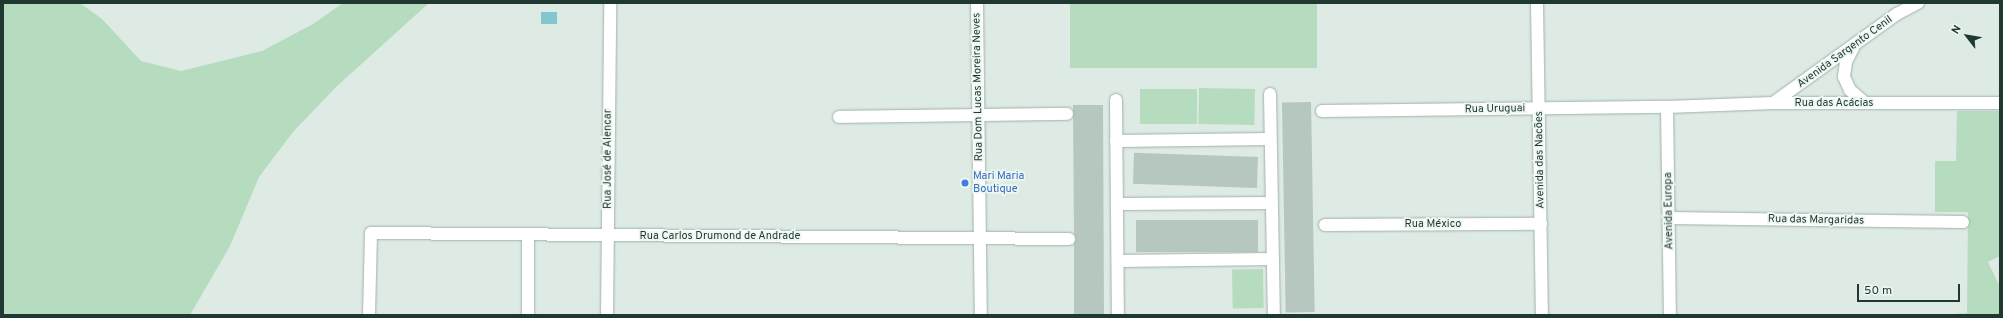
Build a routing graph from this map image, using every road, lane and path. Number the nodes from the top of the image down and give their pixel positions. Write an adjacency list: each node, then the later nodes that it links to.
1 (610, 3): 26 (street, Rua José de Alencar)
2 (976, 3): 15 (street, Rua Dom Lucas Moreira Neves)
3 (1918, 3): 5 (street, Avenida Sargento Cenil)
4 (1538, 4): 12 (street, Avenida das Nacões)
5 (1854, 47): 8 (street, Avenida Sargento Cenil); 9 (street)
6 (1270, 94): 17 (street)
7 (1116, 100): 18 (street)
8 (1773, 103): 9 (street, Rua das Acácias); 11 (street, Rua das Acácias)
9 (1865, 103): 10 (street, Rua das Acácias)
10 (2000, 103)
11 (1667, 107): 12 (street, Rua Uruguai); 21 (street, Avenida Europa)
12 (1540, 109): 13 (street, Rua Uruguai); 23 (street, Avenida das Nacões)
13 (1322, 111)
14 (1067, 114): 15 (street)
15 (978, 115): 16 (street); 27 (street, Rua Dom Lucas Moreira Neves)
16 (839, 117)
17 (1270, 138): 18 (street); 19 (street)
18 (1116, 141): 20 (street)
19 (1271, 203): 20 (street); 29 (street)
20 (1117, 204): 30 (street)
21 (1669, 218): 22 (street, Rua das Margaridas); 38 (street, Avenida Europa)
22 (1963, 222)
23 (1541, 224): 24 (street, Rua México); 37 (street, Avenida das Nacões)
24 (1325, 225)
25 (528, 235): 26 (street, Rua Carlos Drumond de Andrade); 31 (street, Rua Carlos Drumond de Andrade); 32 (street)
26 (608, 235): 27 (street, Rua Carlos Drumond de Andrade); 33 (street, Rua José de Alencar)
27 (980, 238): 28 (street, Rua Carlos Drumond de Andrade); 34 (street, Rua Dom Lucas Moreira Neves)
28 (1069, 239)
29 (1273, 259): 30 (street); 36 (street)
30 (1118, 261): 35 (street)
31 (369, 315)
32 (528, 315)
33 (607, 315)
34 (981, 315)
35 (1118, 315)
36 (1274, 315)
37 (1542, 315)
38 (1670, 315)

